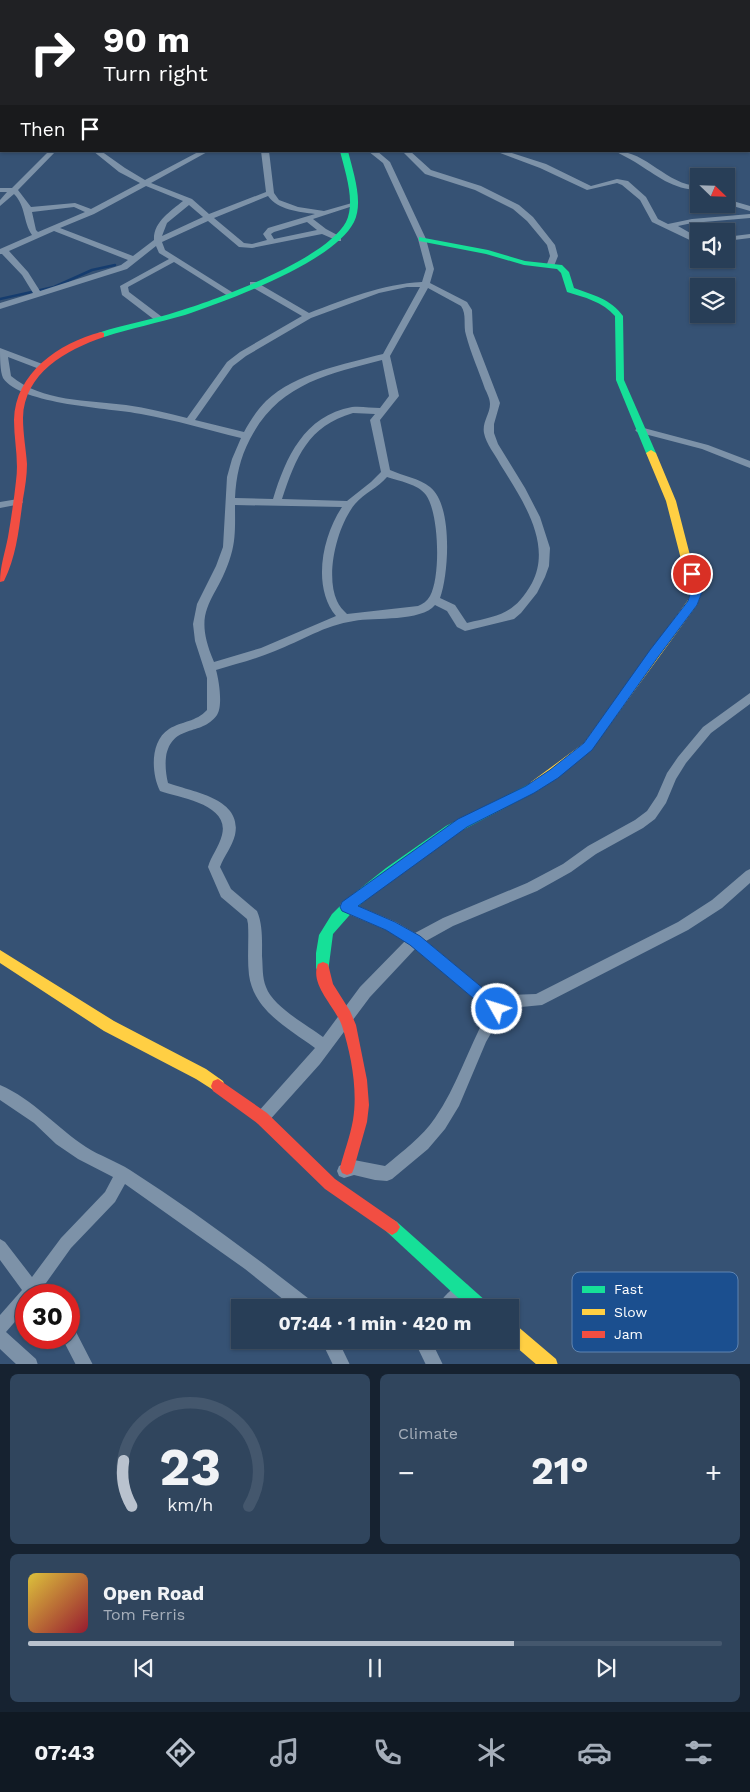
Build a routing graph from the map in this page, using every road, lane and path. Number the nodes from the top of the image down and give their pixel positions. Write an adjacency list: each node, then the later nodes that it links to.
1 (52, 152): 13 (street)
2 (97, 152): 10 (street)
3 (203, 152): 10 (street)
4 (265, 152): 14 (street)
5 (344, 152): 18 (street)
6 (373, 152): 34 (street)
7 (405, 152): 40 (street)
8 (501, 152): 26 (street)
9 (620, 152): 11 (street)
10 (144, 183): 15 (street); 21 (street)
11 (690, 188)
12 (0, 190): 13 (street)
13 (14, 190): 17 (street); 20 (street)
14 (270, 193): 22 (street); 24 (street)
15 (189, 201): 24 (street); 36 (street)
16 (735, 203): 19 (street)
17 (0, 204)
18 (352, 205): 22 (street); 33 (street)
19 (750, 209)
20 (28, 210): 21 (street); 29 (street)
21 (91, 212): 27 (street)
22 (323, 213): 25 (street)
23 (750, 216): 26 (street)
24 (209, 217): 35 (street); 36 (street)
25 (307, 218): 28 (street); 35 (street)
26 (669, 226): 31 (street)
27 (56, 228): 29 (street); 39 (street)
28 (323, 231): 33 (street); 35 (street)
29 (37, 236): 37 (street)
30 (750, 236): 32 (street)
31 (690, 238)
32 (735, 238)
33 (338, 239): 41 (street)
34 (422, 239): 40 (street); 42 (street)
35 (271, 241)
36 (156, 242): 38 (street); 39 (street)
37 (2, 251): 43 (street)
38 (174, 259): 44 (street); 47 (street)
39 (134, 260): 43 (street)
40 (551, 264): 54 (street)
41 (253, 284): 44 (street); 46 (street)
42 (426, 284): 46 (street); 49 (street); 64 (street)
43 (38, 294): 45 (street)
44 (231, 294): 47 (street)
45 (0, 306)
46 (308, 316): 53 (street)
47 (158, 320): 50 (street)
48 (2, 351): 50 (street); 51 (street)
49 (386, 356): 52 (street); 55 (street)
50 (42, 368): 51 (street)
51 (24, 390): 53 (street); 59 (street)
52 (380, 411): 57 (street); 60 (street)
53 (189, 422): 55 (street)
54 (640, 430): 56 (street); 69 (street)
55 (246, 436): 58 (street)
56 (750, 465)
57 (386, 472): 61 (street); 64 (street)
58 (231, 500): 60 (street); 66 (street)
59 (18, 502): 62 (street); 63 (street)
60 (276, 503): 61 (street)
61 (349, 504): 65 (street)
62 (0, 505)
63 (0, 578)
64 (434, 600): 65 (street)
65 (344, 618): 66 (street)
66 (210, 667): 74 (street)
67 (750, 698): 70 (street)
68 (750, 875): 72 (street)
69 (346, 907): 70 (street); 73 (street)
70 (415, 940): 72 (street); 73 (street)
71 (0, 956): 76 (street)
72 (497, 1009): 77 (street)
73 (345, 1017): 74 (street); 77 (street)
74 (324, 1046): 76 (street)
75 (0, 1092): 78 (street)
76 (262, 1118): 79 (street)
77 (347, 1168): 79 (street)
78 (124, 1174): 82 (street); 84 (street)
79 (330, 1184): 83 (street)
80 (0, 1247): 81 (street)
81 (23, 1284)
82 (38, 1284)
83 (462, 1291): 85 (street); 86 (street)
84 (296, 1299)
85 (454, 1299)
86 (471, 1299)
87 (15, 1311): 88 (street)
88 (0, 1327)
89 (0, 1338): 94 (street)
90 (519, 1338): 98 (street)
91 (76, 1349): 95 (street)
92 (334, 1349): 96 (street)
93 (427, 1349): 97 (street)
94 (30, 1364)
95 (85, 1364)
96 (342, 1364)
97 (435, 1364)
98 (550, 1364)

